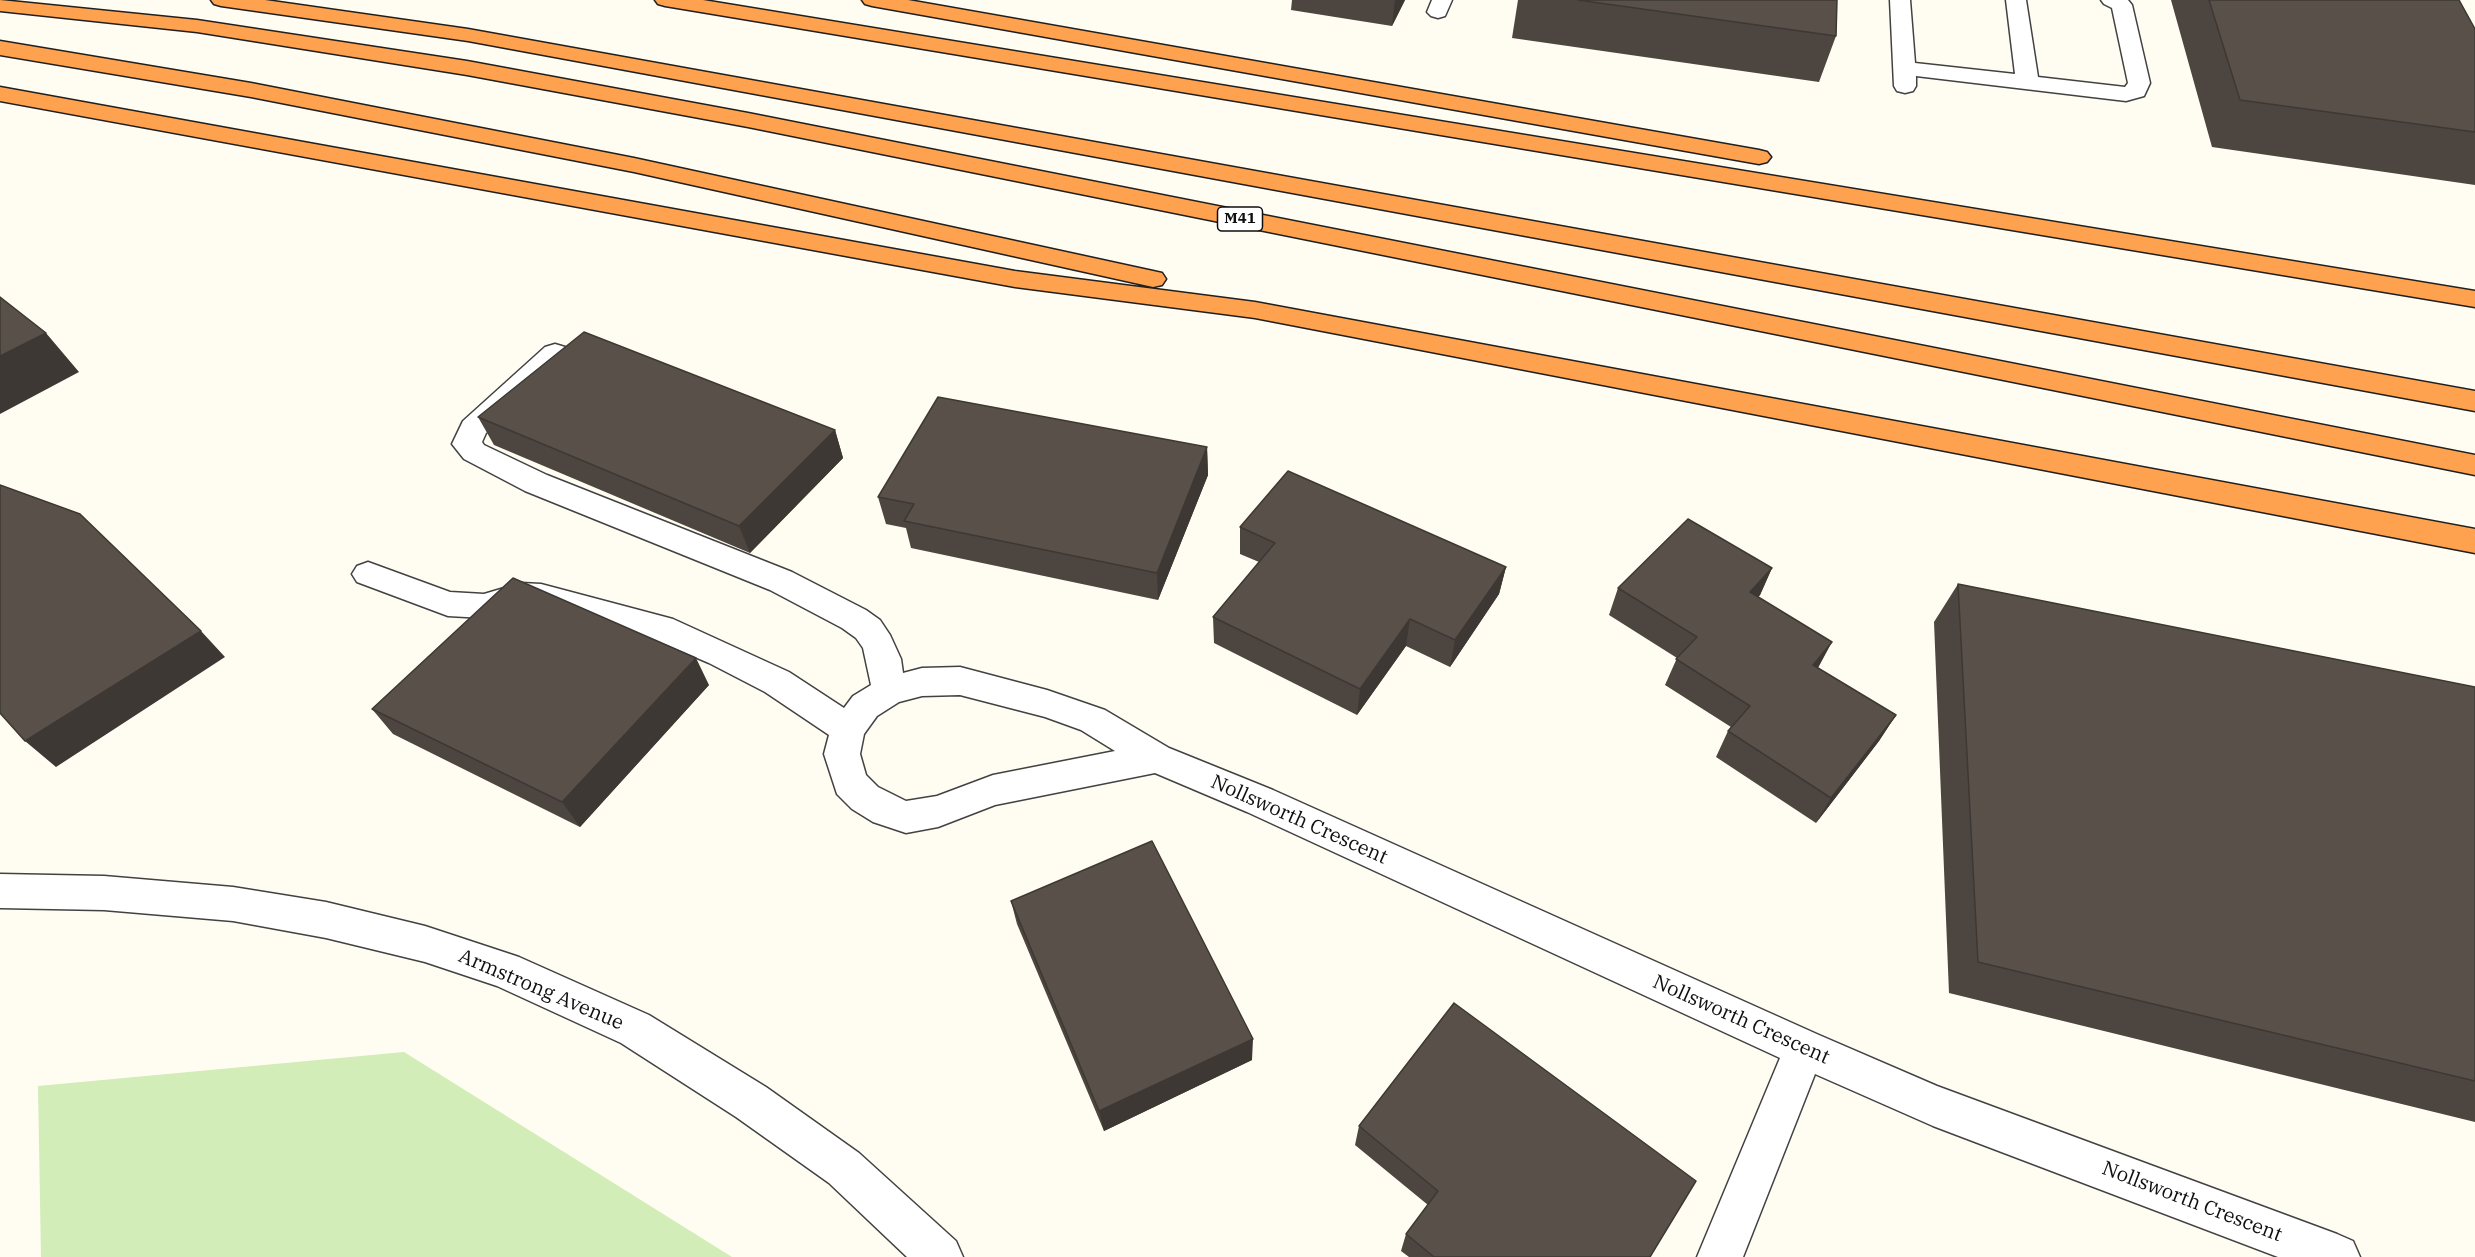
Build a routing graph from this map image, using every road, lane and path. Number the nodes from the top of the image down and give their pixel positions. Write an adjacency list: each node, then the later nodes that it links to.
1 (221, 0): 16 (highway)
2 (665, 0): 13 (highway)
3 (872, 0): 11 (highway)
4 (1900, 0): 9 (street)
5 (2016, 0): 9 (street)
6 (2111, 0): 9 (street)
7 (0, 5): 17 (highway, M41)
8 (0, 48): 14 (highway)
9 (2027, 82)
10 (0, 94): 14 (highway)
11 (1782, 160)
12 (1954, 190): 13 (highway)
13 (2475, 298)
14 (1255, 310): 18 (highway)
15 (555, 353): 20 (street)
16 (2475, 401)
17 (2475, 465)
18 (2475, 541)
19 (368, 574): 21 (street)
20 (889, 692): 21 (street, Nollsworth Crescent); 22 (street, Nollsworth Crescent)
21 (848, 729): 22 (street)
22 (1156, 758): 24 (street, Nollsworth Crescent)
23 (0, 891): 25 (street, Armstrong Avenue)
24 (1804, 1049): 26 (street); 27 (street, Nollsworth Crescent)
25 (940, 1257)
26 (1720, 1257)
27 (2337, 1257)

